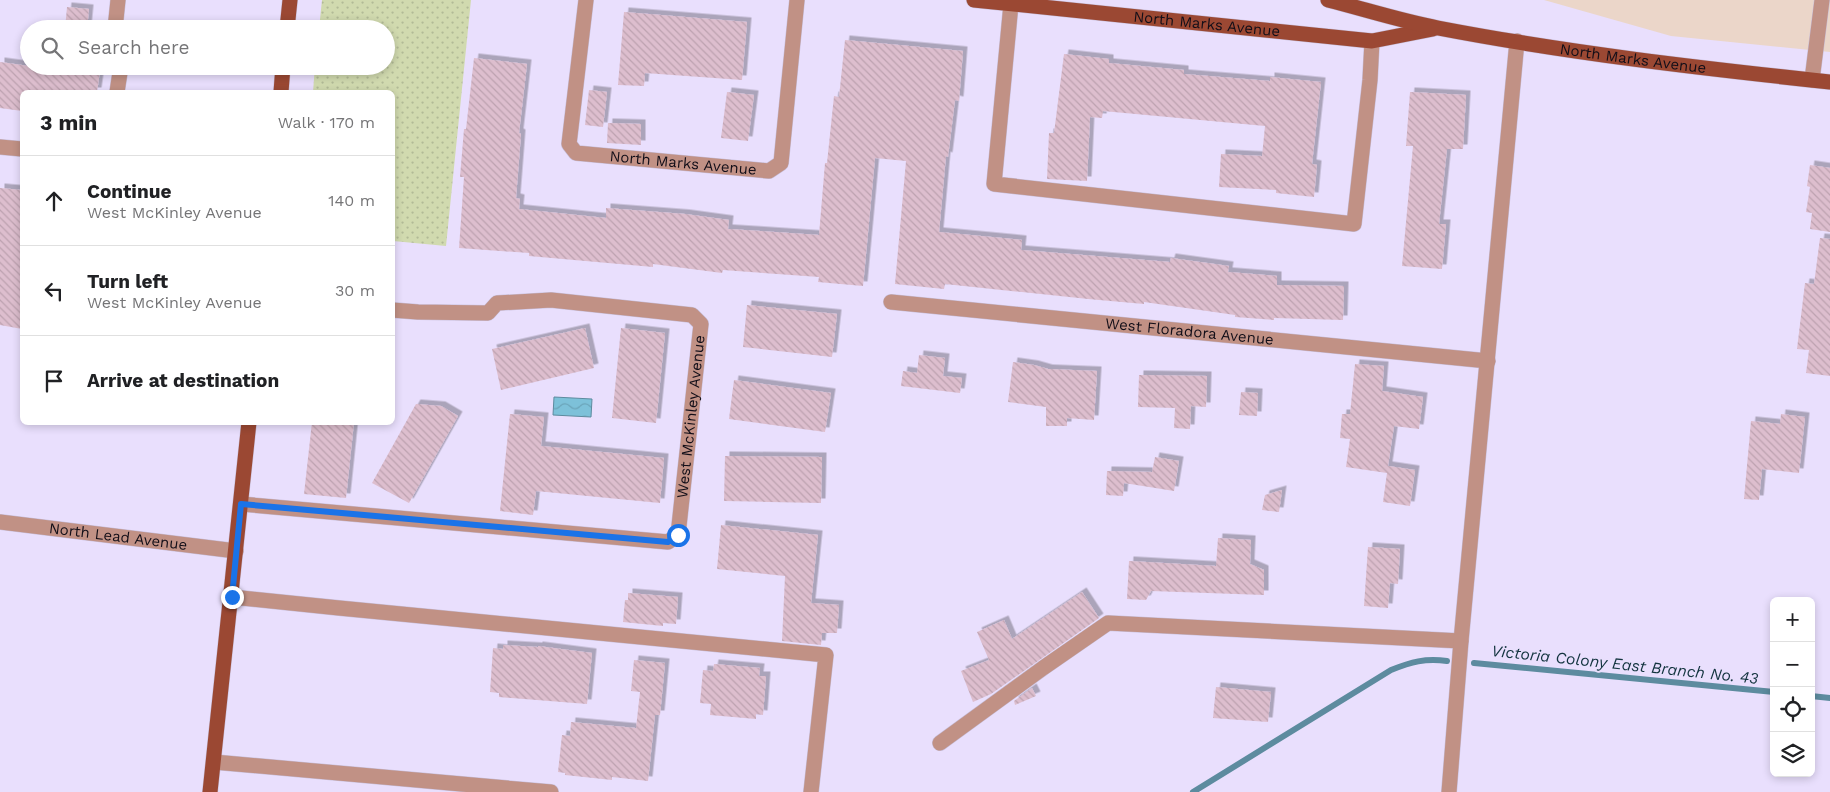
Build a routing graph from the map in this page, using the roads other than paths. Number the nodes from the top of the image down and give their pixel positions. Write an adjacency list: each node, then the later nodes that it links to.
1 (118, 0): 9 (street)
2 (290, 0): 10 (main road)
3 (586, 0): 4 (street, North Marks Avenue)
4 (797, 0)
5 (974, 0): 8 (main road, North Marks Avenue)
6 (1328, 0): 11 (main road, North Marks Avenue)
7 (1822, 0): 16 (street)
8 (1011, 4): 12 (main road, North Marks Avenue); 12 (street)
9 (116, 20)
10 (288, 20)
11 (1437, 28): 12 (main road, North Marks Avenue); 13 (main road, North Marks Avenue)
12 (1372, 41)
13 (1517, 41): 16 (main road, North Marks Avenue); 24 (street)
14 (120, 75): 18 (street)
15 (282, 75): 19 (main road)
16 (1812, 80): 17 (main road, North Marks Avenue)
17 (1830, 82)
18 (117, 90)
19 (281, 90)
20 (0, 147): 21 (street)
21 (20, 149)
22 (891, 302): 24 (street, West Floradora Avenue)
23 (395, 310): 26 (street, West McKinley Avenue)
24 (1488, 361): 30 (street)
25 (249, 425): 26 (main road)
26 (241, 504): 28 (main road)
27 (0, 522): 28 (street, North Lead Avenue)
28 (236, 552): 29 (main road)
29 (232, 597): 32 (main road); 35 (street)
30 (1461, 641): 31 (street); 36 (street)
31 (940, 743)
32 (214, 762): 33 (main road); 34 (street)
33 (210, 792)
34 (551, 792)
35 (810, 792)
36 (1449, 792)

